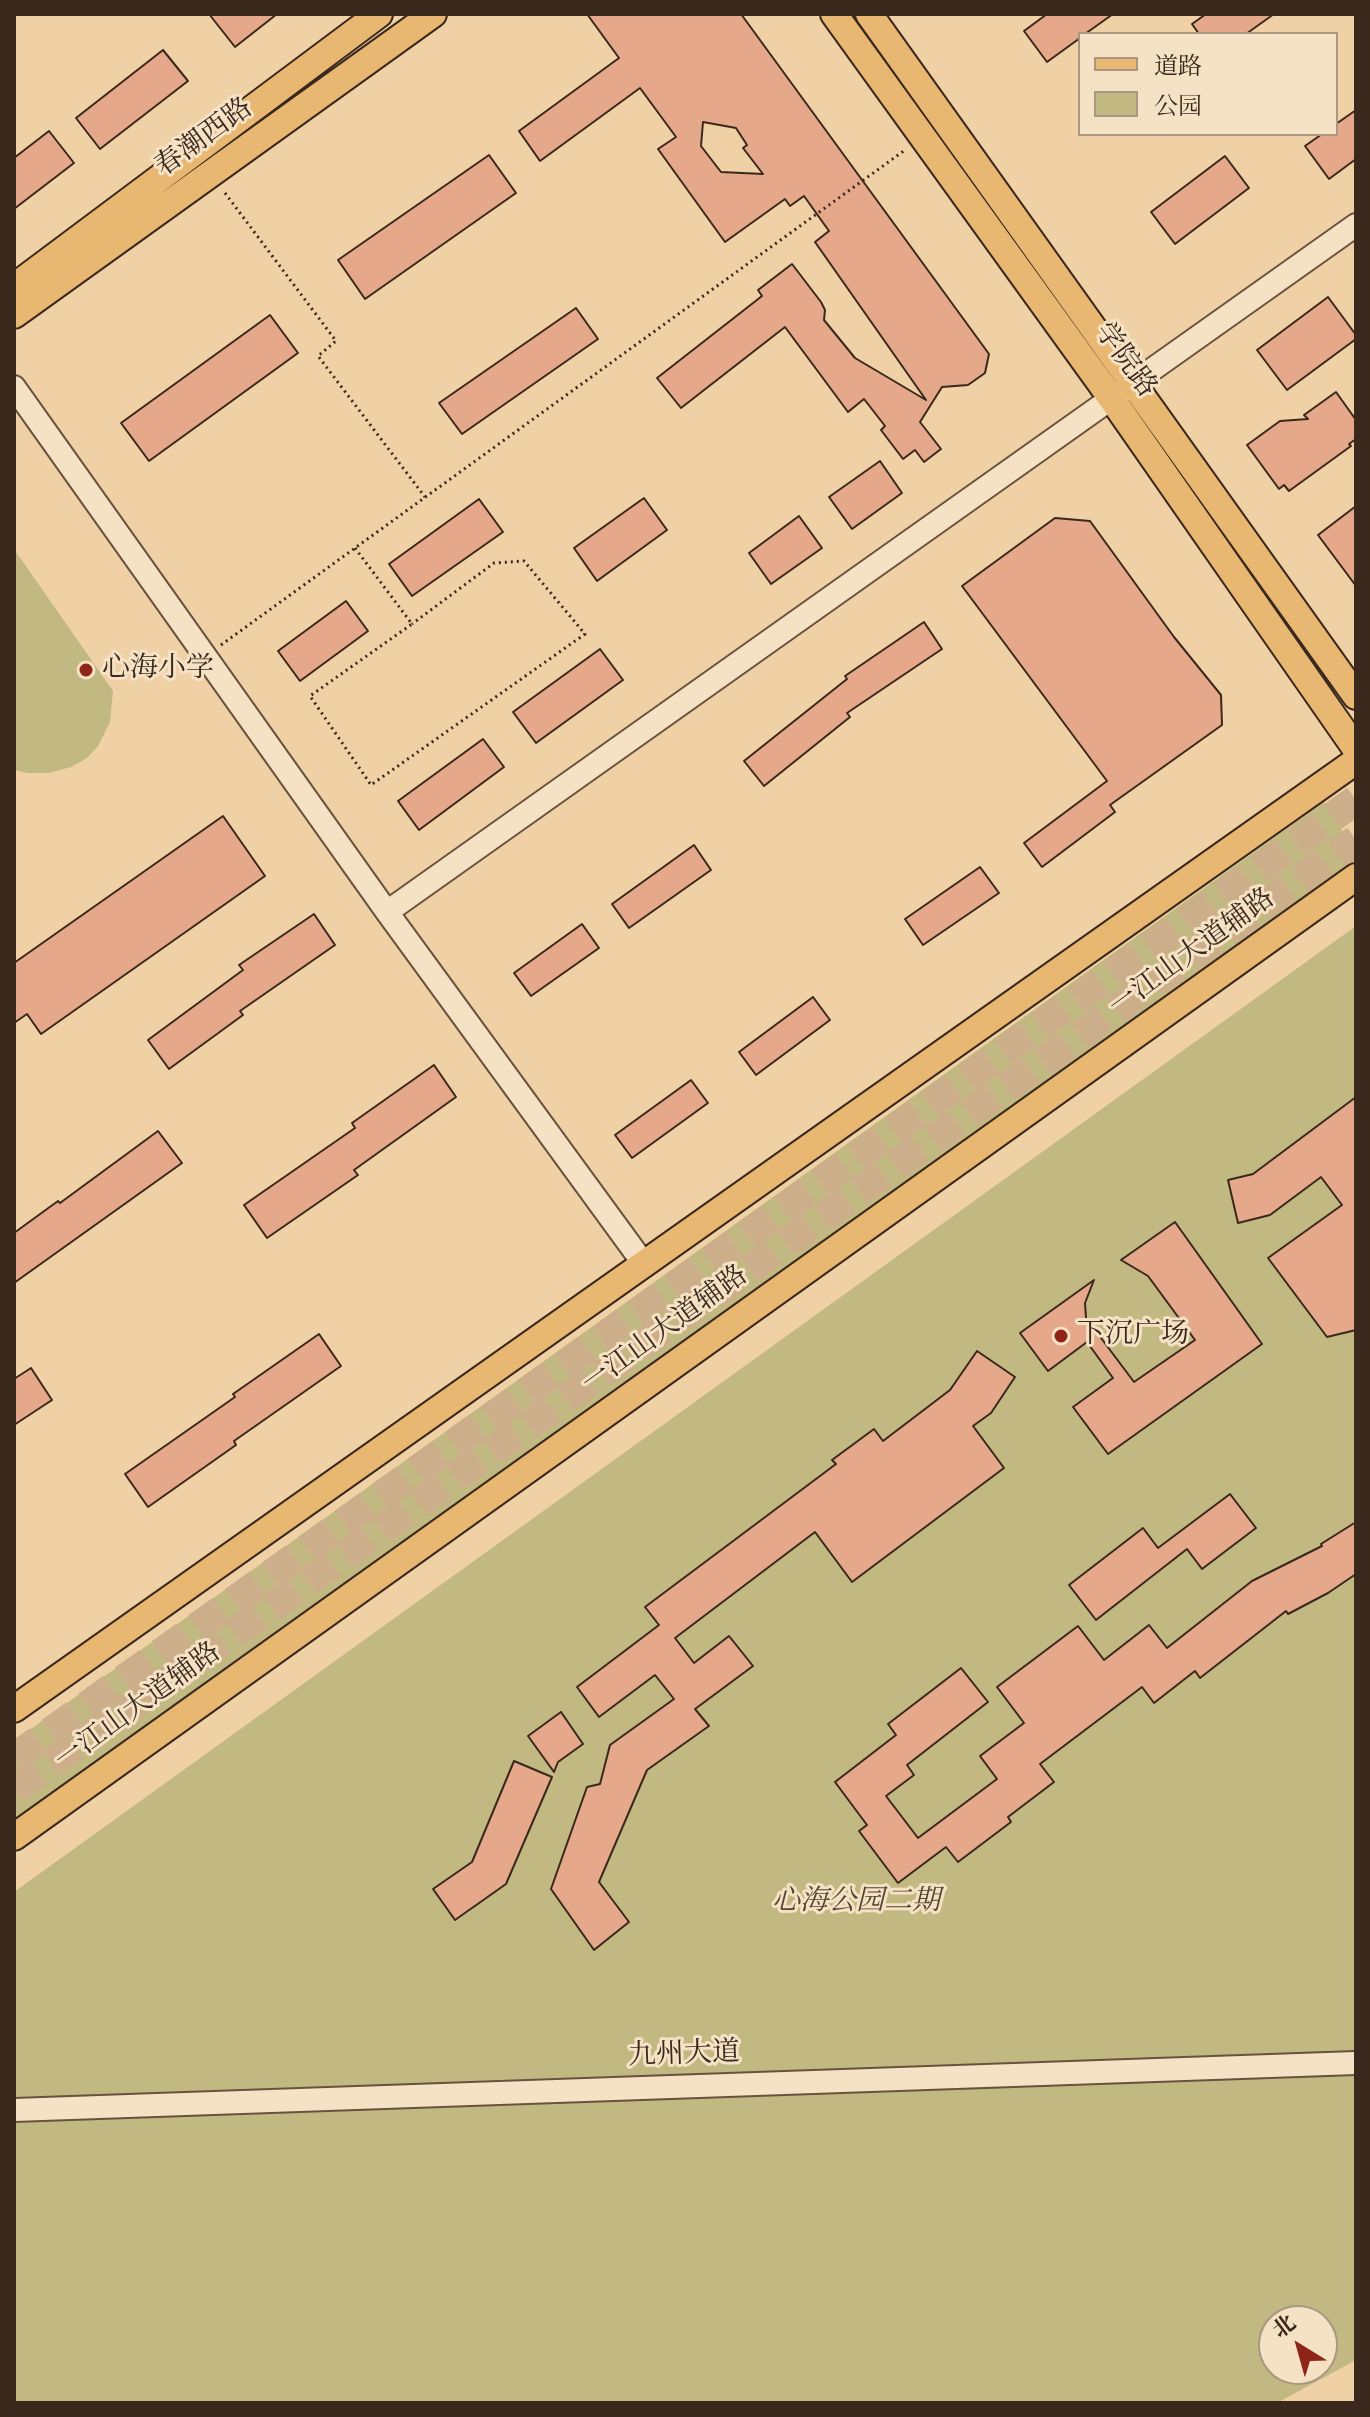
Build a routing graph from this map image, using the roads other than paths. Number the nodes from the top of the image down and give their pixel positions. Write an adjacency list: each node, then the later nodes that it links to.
1 (379, 14): 6 (main road, 春潮西路)
2 (433, 14): 7 (main road, 春潮西路)
3 (834, 14): 10 (main road, 学院路)
4 (869, 14): 8 (main road, 学院路)
5 (1356, 225): 8 (street)
6 (14, 287)
7 (14, 315)
8 (1133, 384): 10 (street); 11 (main road, 学院路)
9 (14, 387): 15 (street)
10 (1112, 399): 12 (main road, 学院路); 15 (street)
11 (1356, 696)
12 (1356, 749)
13 (1356, 761): 16 (main road)
14 (1356, 877): 18 (main road, 一江山大道辅路)
15 (387, 912): 16 (street)
16 (644, 1264): 17 (main road)
17 (14, 1709)
18 (14, 1837)
19 (1356, 2063): 20 (street, 九州大道)
20 (14, 2110)

